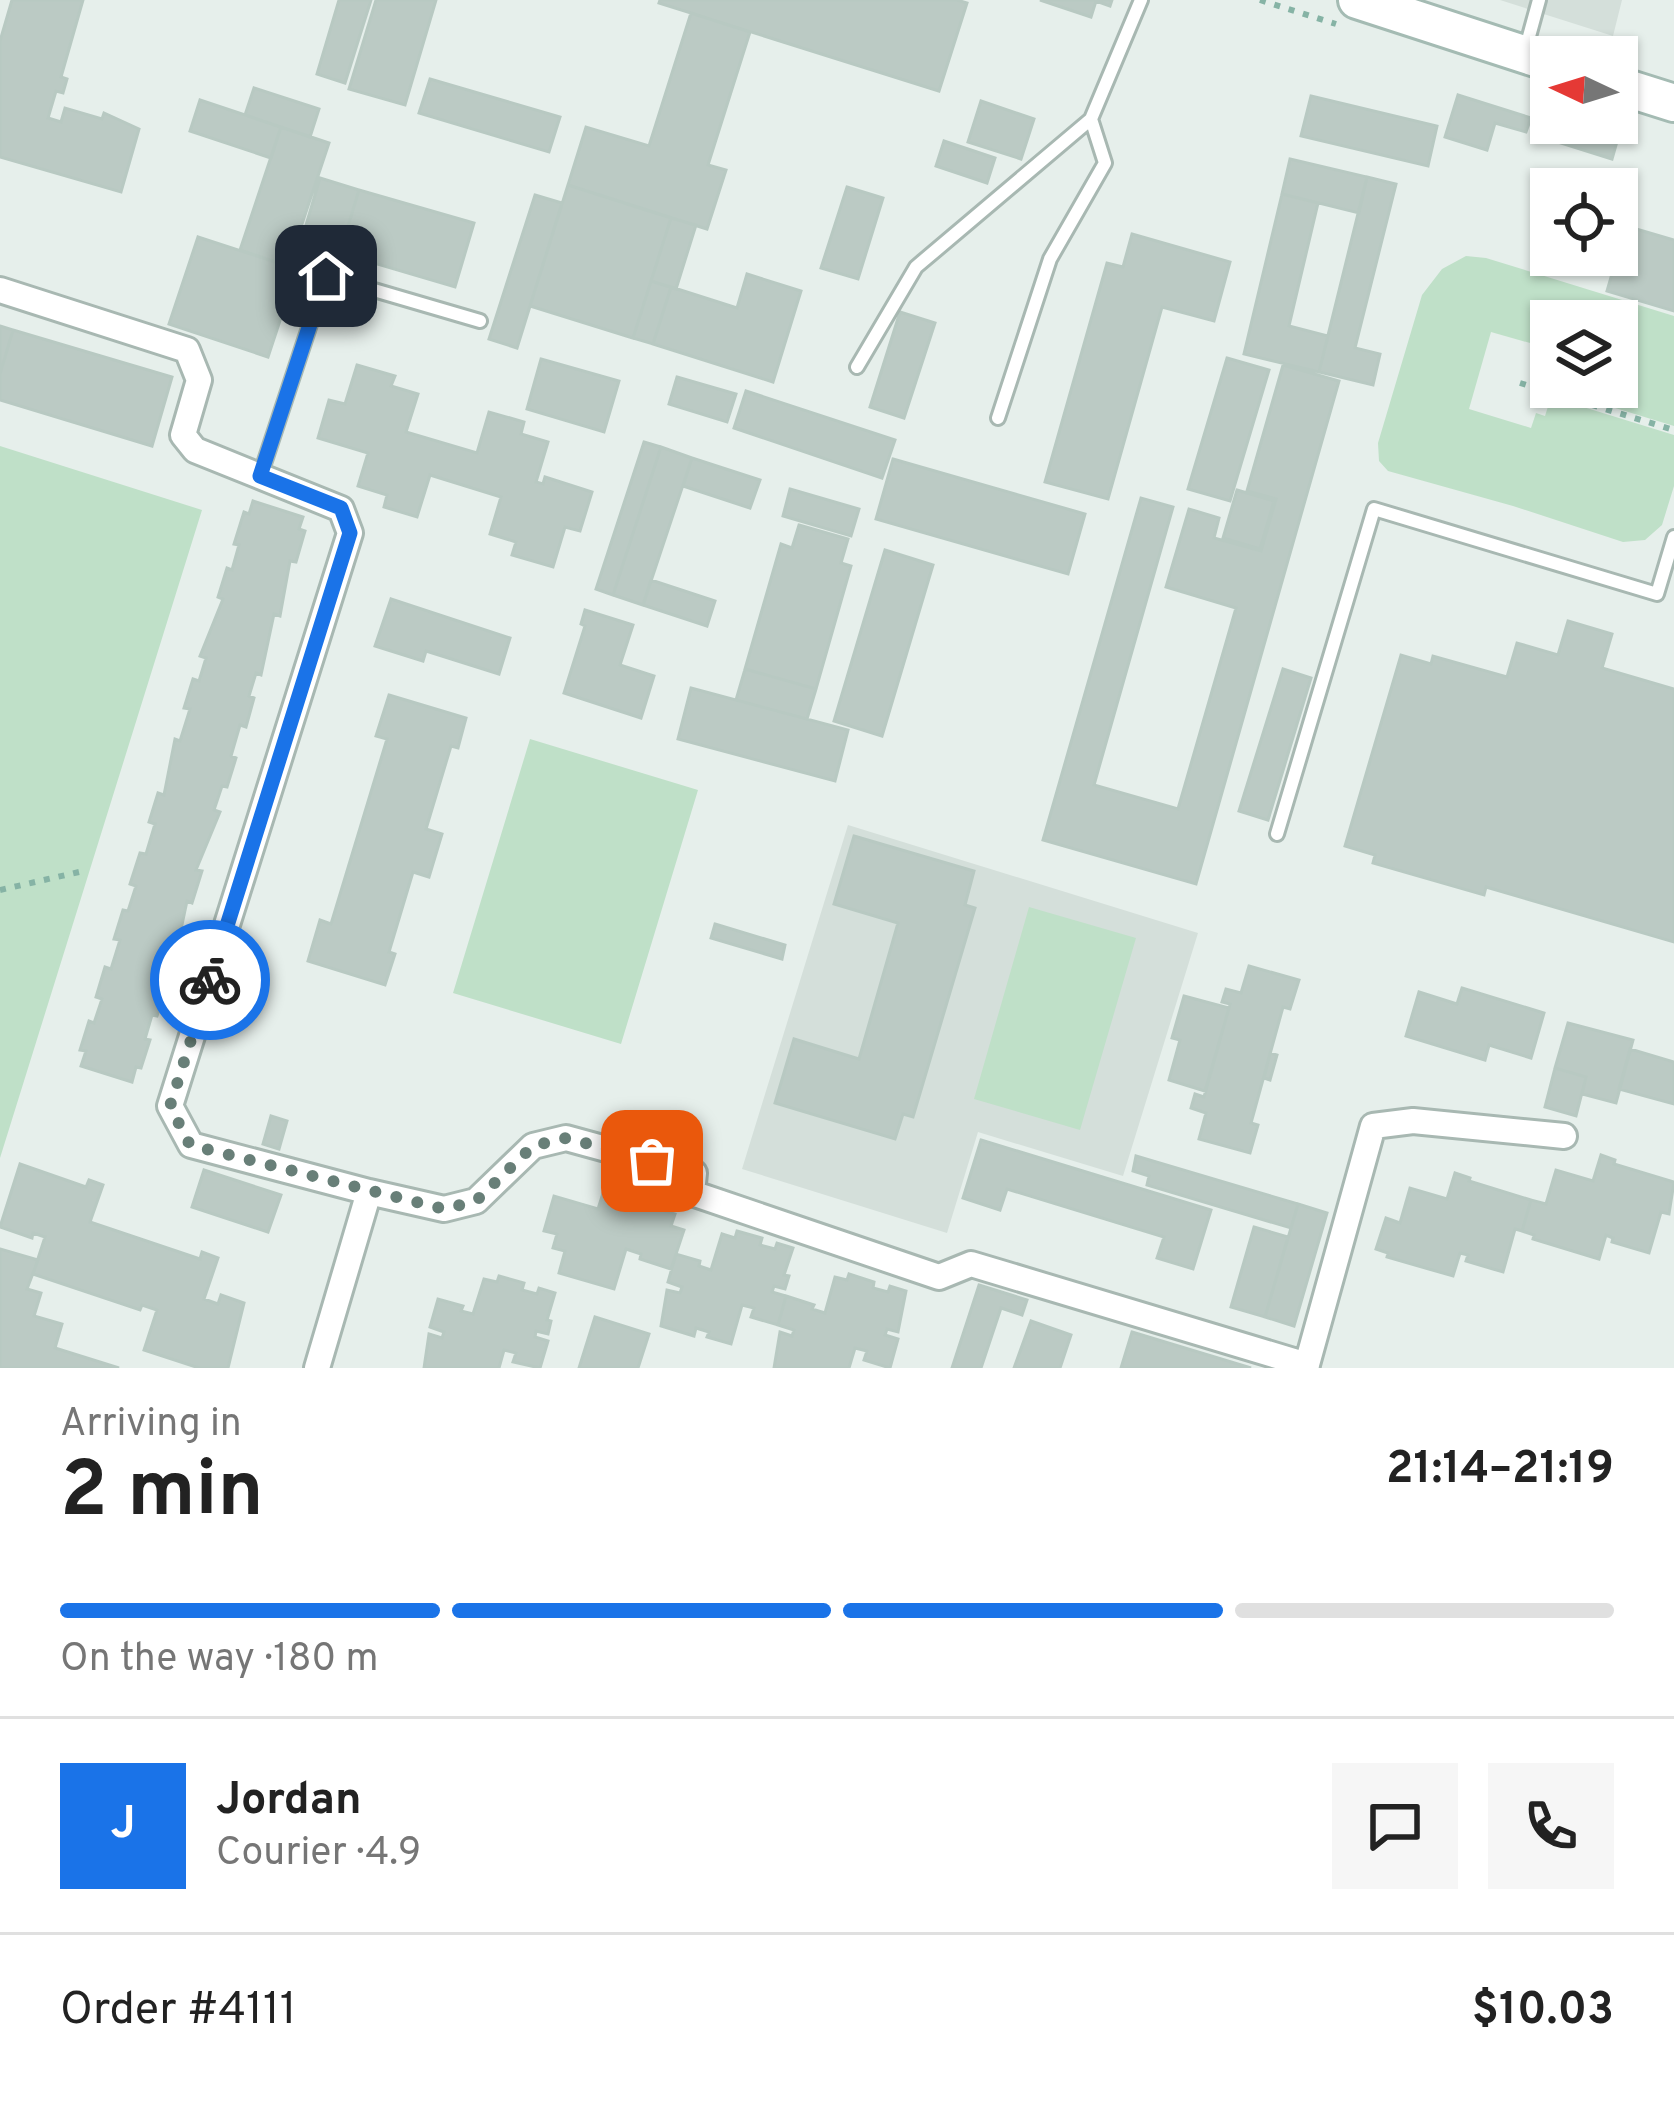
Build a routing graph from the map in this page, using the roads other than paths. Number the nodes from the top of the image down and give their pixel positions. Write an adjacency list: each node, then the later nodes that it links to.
1 (1141, 0): 8 (lane)
2 (1357, 0): 5 (street)
3 (1539, 0): 4 (lane)
4 (1538, 36)
5 (1530, 57)
6 (1638, 92): 7 (street)
7 (1674, 103)
8 (1091, 119): 11 (lane); 12 (lane)
9 (0, 290): 13 (street)
10 (480, 321): 13 (lane)
11 (857, 367)
12 (998, 418)
13 (260, 476): 17 (street)
14 (1674, 537): 15 (lane)
15 (1277, 835)
16 (1564, 1136): 18 (street)
17 (368, 1192): 18 (street); 19 (street)
18 (1307, 1367)
19 (316, 1368)

